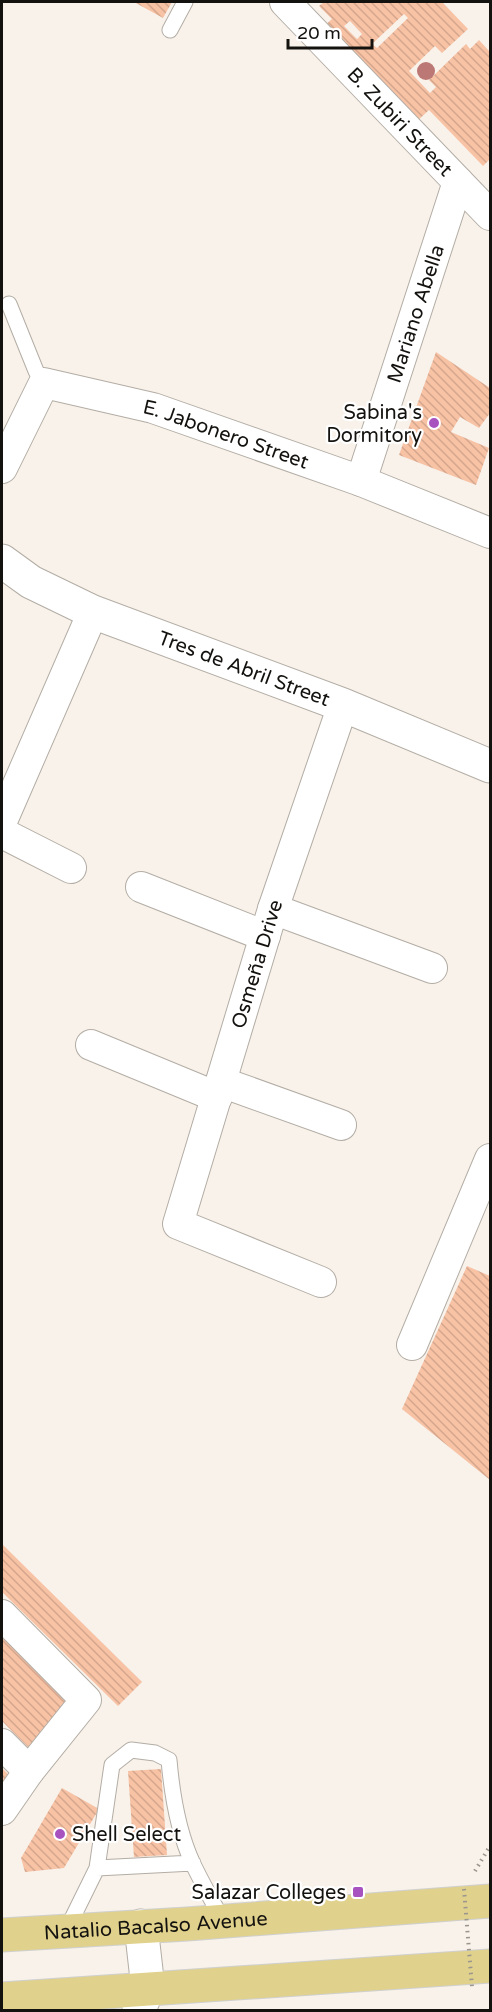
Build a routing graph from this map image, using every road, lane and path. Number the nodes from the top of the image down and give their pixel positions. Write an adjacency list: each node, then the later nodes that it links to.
1 (185, 2): 3 (lane)
2 (285, 2): 4 (street, B. Zubiri Street)
3 (170, 30)
4 (458, 182): 5 (street, B. Zubiri Street); 9 (street, Mariano Abella)
5 (490, 215)
6 (9, 304): 7 (lane)
7 (44, 383): 8 (street); 9 (street, E. Jabonero Street)
8 (2, 468)
9 (361, 481): 10 (street, E. Jabonero Street)
10 (490, 533)
11 (2, 561): 12 (street, Tres de Abril Street)
12 (93, 612): 13 (street, Tres de Abril Street); 15 (street)
13 (343, 705): 14 (street, Tres de Abril Street); 19 (street, Osmeña Drive)
14 (490, 766)
15 (2, 821)
16 (2, 833): 17 (street)
17 (71, 868)
18 (141, 887): 19 (street)
19 (269, 923): 20 (street); 22 (street, Osmeña Drive)
20 (432, 968)
21 (91, 1045): 22 (street)
22 (219, 1089): 23 (street); 25 (street, Osmeña Drive)
23 (341, 1125)
24 (490, 1159): 26 (street)
25 (321, 1282)
26 (412, 1345)
27 (2, 1615): 29 (street)
28 (2, 1744): 29 (street)
29 (29, 1771): 30 (street)
30 (2, 1810)
31 (490, 1846): 34 (path)
32 (193, 1863): 33 (lane); 33 (lane); 36 (lane)
33 (97, 1868): 38 (lane)
34 (475, 1872)
35 (475, 1890): 36 (main road, Natalio Bacalso Avenue); 40 (path, bridge)
36 (223, 1921): 37 (main road, Natalio Bacalso Avenue)
37 (141, 1926): 38 (main road, Natalio Bacalso Avenue); 42 (street)
38 (66, 1931): 39 (main road, Natalio Bacalso Avenue)
39 (2, 1935)
40 (481, 1976): 42 (main road)
41 (2, 1999): 42 (main road)
42 (144, 1999)

